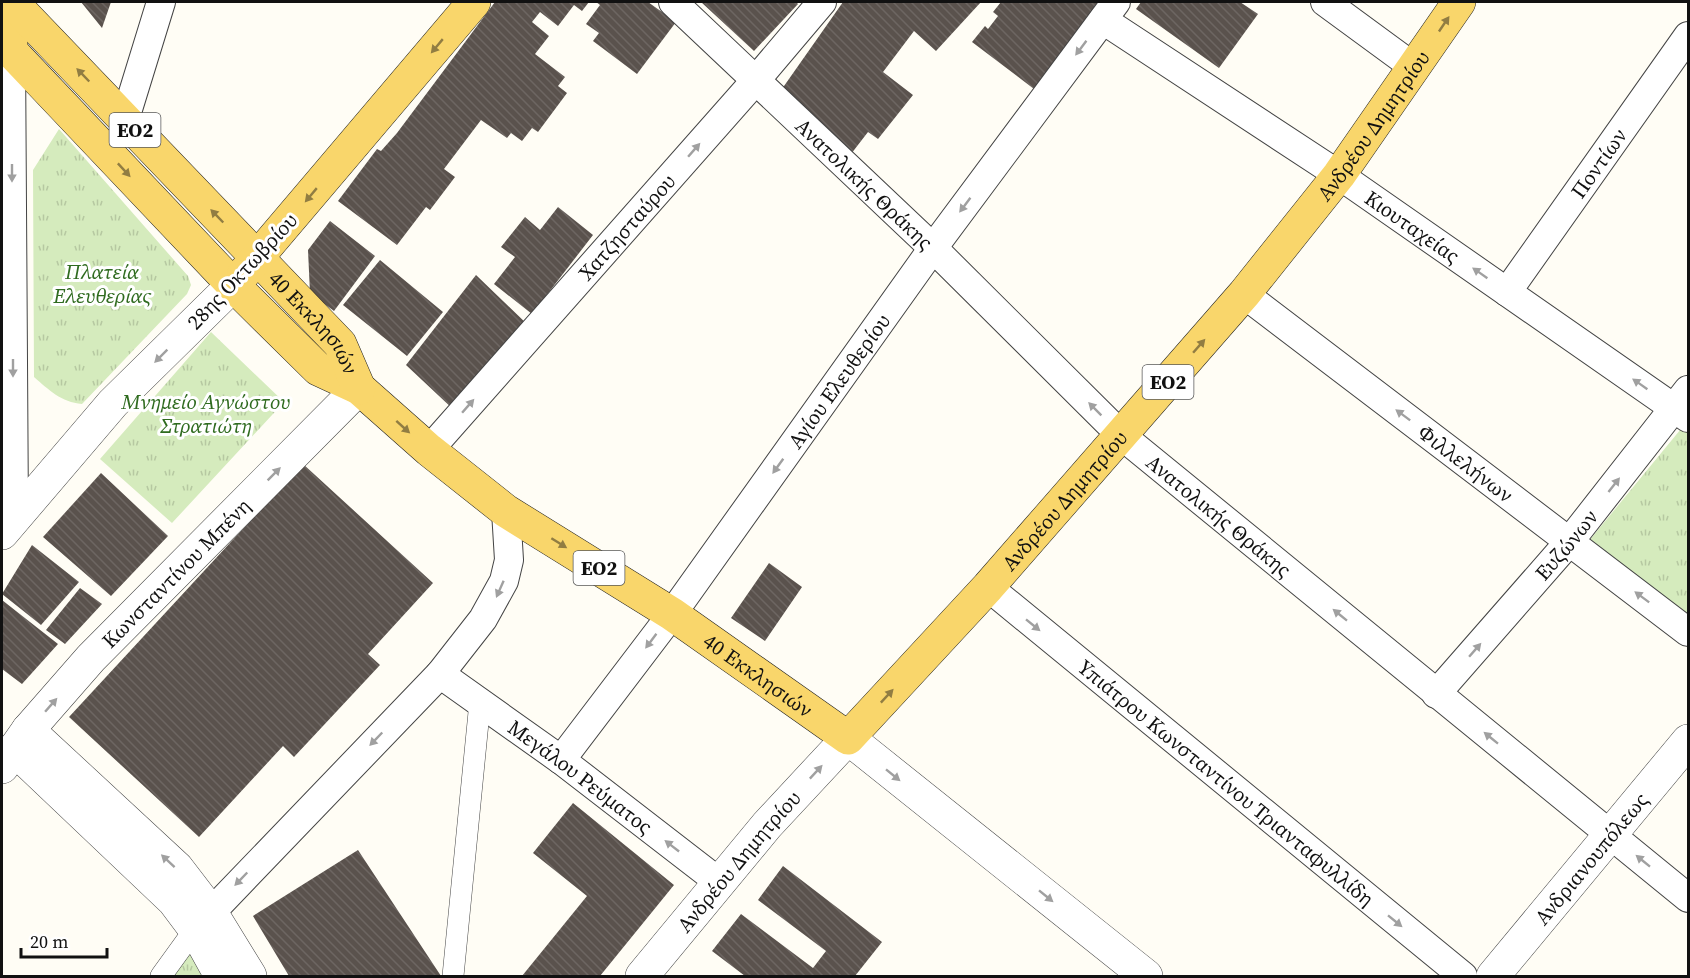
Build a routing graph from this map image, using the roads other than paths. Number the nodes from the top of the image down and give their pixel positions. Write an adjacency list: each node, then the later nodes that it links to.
1 (11, 2): 10 (main road, ΕΟ2); 13 (main road, 40 Εκκλησιών / ΕΟ2, one-way to 1)
2 (161, 2): 13 (street)
3 (474, 2): 16 (main road, 28ης Οκτωβρίου, one-way to 16)
4 (673, 2): 12 (street, Ανατολικής Θράκης)
5 (822, 2): 12 (street, Χατζησταύρου)
6 (1325, 2): 11 (street)
7 (1459, 2): 11 (main road, Ανδρέου Δημητρίου / ΕΟ2, one-way to 7)
8 (1109, 11): 14 (street, Κιουταχείας); 15 (street, Αγίου Ελευθερίου, one-way to 15)
9 (1689, 36): 18 (street, Ποντίων)
10 (11, 51): 17 (main road, 40 Εκκλησιών / ΕΟ2, one-way to 17); 20 (street, one-way to 20)
11 (1414, 68): 14 (main road, Ανδρέου Δημητρίου / ΕΟ2)
12 (756, 80): 15 (street, Ανατολικής Θράκης); 25 (street, Χατζησταύρου, one-way to 12)
13 (125, 120): 16 (main road, 40 Εκκλησιών / ΕΟ2, one-way to 13)
14 (1339, 176): 18 (street, Κιουταχείας, one-way to 14); 19 (main road, Ανδρέου Δημητρίου / ΕΟ2)
15 (933, 248): 24 (street, Ανατολικής Θράκης, one-way to 15); 30 (street, Αγίου Ελευθερίου, one-way to 30)
16 (258, 258): 17 (main road, 28ης Οκτωβρίου); 21 (main road, 40 Εκκλησιών / ΕΟ2)
17 (233, 285): 21 (main road, 40 Εκκλησιών / ΕΟ2); 27 (street, 28ης Οκτωβρίου, one-way to 27)
18 (1508, 292): 22 (street, Κιουταχείας, one-way to 18)
19 (1244, 294): 24 (main road, Ανδρέου Δημητρίου / ΕΟ2, one-way to 19); 28 (street, Φιλλελήνων, one-way to 19)
20 (7, 297): 23 (street, one-way to 23)
21 (359, 388): 25 (main road, 40 Εκκλησιών / ΕΟ2, one-way to 25); 37 (street, Κωνσταντίνου Μπένη, one-way to 21)
22 (1684, 405): 28 (street, Ευζώνων, one-way to 22)
23 (7, 408): 27 (street)
24 (1122, 436): 29 (main road, Ανδρέου Δημητρίου / ΕΟ2); 33 (street, Ανατολικής Θράκης, one-way to 24)
25 (429, 450): 26 (main road, 40 Εκκλησιών / ΕΟ2)
26 (506, 511): 30 (main road, 40 Εκκλησιών / ΕΟ2, one-way to 30); 32 (street, one-way to 32)
27 (8, 525)
28 (1569, 542): 31 (street, Φιλλελήνων, one-way to 28); 33 (street, Ευζώνων, one-way to 28)
29 (988, 587): 35 (main road, Ανδρέου Δημητρίου / ΕΟ2, one-way to 29); 49 (street, Υπιάτρου Κωνσταντίνου Τριανταφυλλίδη, one-way to 49)
30 (672, 614): 35 (main road, 40 Εκκλησιών / ΕΟ2); 38 (street, Αγίου Ελευθερίου, one-way to 38)
31 (1689, 632)
32 (440, 674): 34 (street, Μεγάλου Ρεύματος); 42 (street, one-way to 42)
33 (1436, 694): 39 (street, Ανατολικής Θράκης, one-way to 33)
34 (480, 702): 38 (street, Μεγάλου Ρεύματος); 46 (street)
35 (848, 738): 40 (street, Ανδρέου Δημητρίου, one-way to 35); 48 (street, 40 Εκκλησιών, one-way to 48)
36 (1689, 741): 39 (street, Ανδριανουπόλεως)
37 (15, 749): 42 (street)
38 (561, 760): 40 (street, Μεγάλου Ρεύματος, one-way to 38)
39 (1611, 834): 41 (street, Ανατολικής Θράκης, one-way to 39); 50 (street, Ανδριανουπόλεως)
40 (719, 882): 47 (street, Ανδρέου Δημητρίου)
41 (1689, 898)
42 (202, 920): 43 (street); 44 (street); 45 (street)
43 (161, 976)
44 (221, 976)
45 (250, 976)
46 (453, 976)
47 (642, 976)
48 (1146, 976)
49 (1463, 976)
50 (1493, 976)

